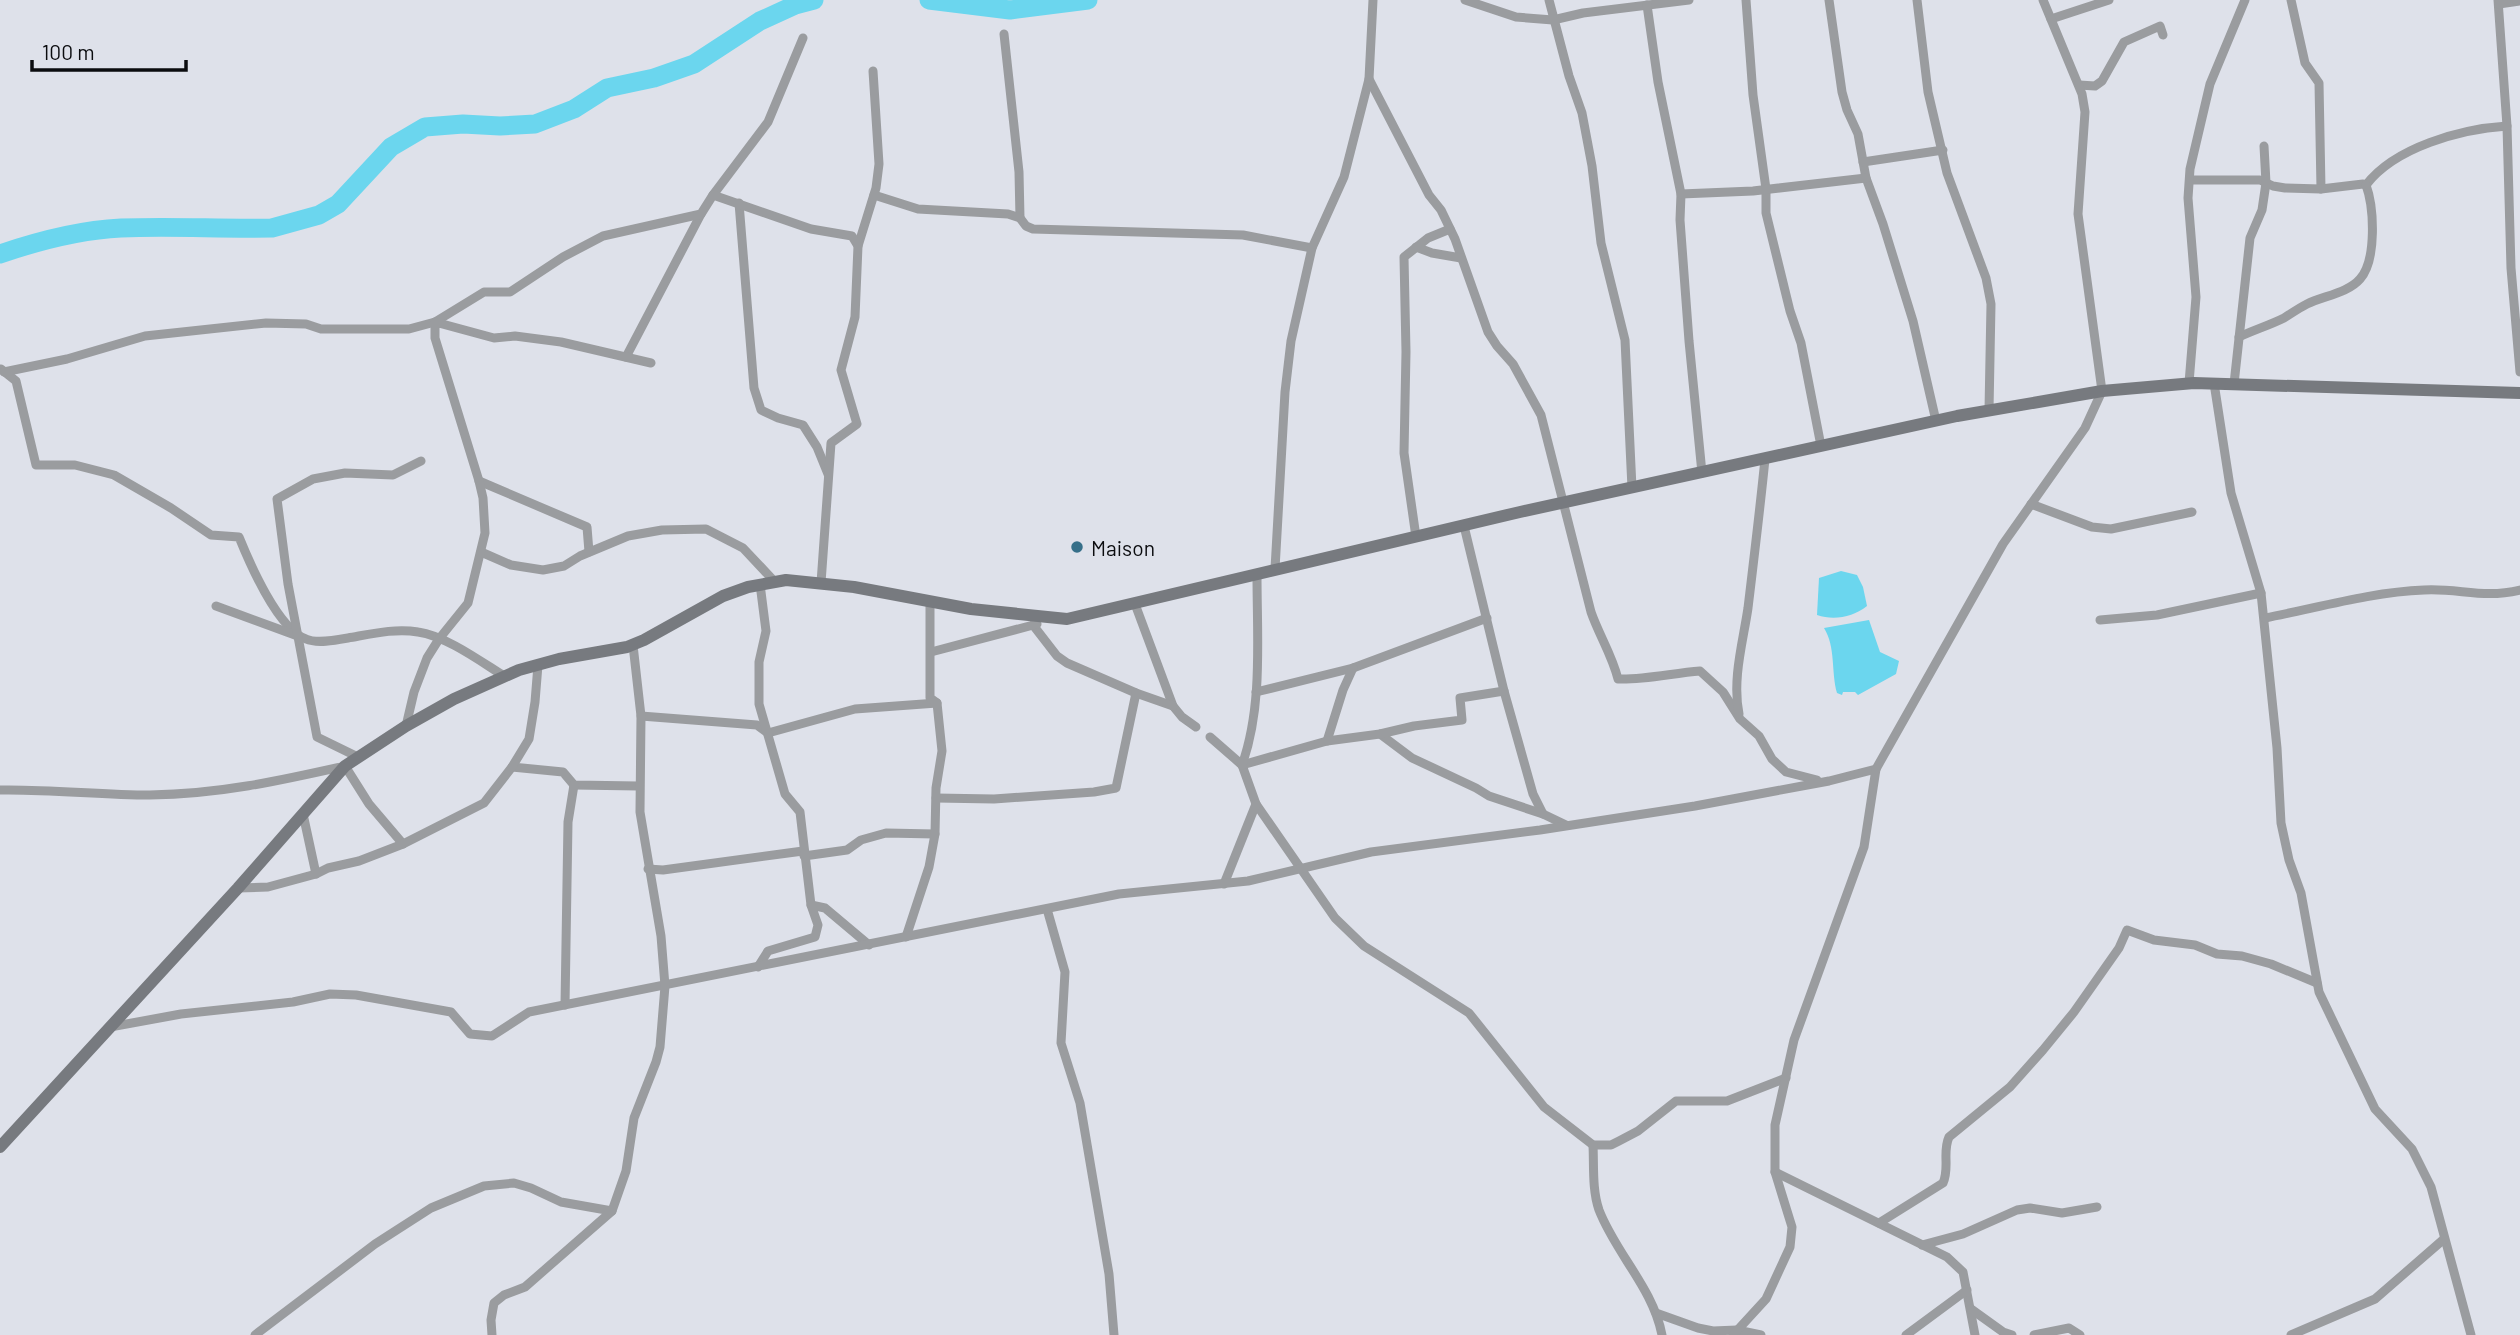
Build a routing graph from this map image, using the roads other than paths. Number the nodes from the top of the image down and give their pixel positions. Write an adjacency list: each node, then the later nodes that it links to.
1 (1373, 0): 21 (street)
2 (1465, 0): 16 (street)
3 (1549, 0): 16 (street)
4 (1689, 0): 14 (street)
5 (1746, 0): 31 (street)
6 (1829, 0): 26 (street)
7 (1917, 0): 25 (street)
8 (2043, 0): 15 (street)
9 (2109, 0): 15 (street)
10 (2245, 0): 28 (street)
11 (2291, 0): 32 (street)
12 (2520, 1): 13 (street)
13 (2499, 2): 23 (street)
14 (1647, 5): 16 (street); 33 (street)
15 (2051, 19): 22 (street)
16 (1553, 20): 63 (street)
17 (1004, 34): 38 (street)
18 (2163, 35): 22 (street)
19 (803, 38): 34 (street)
20 (873, 71): 35 (street)
21 (1369, 79): 39 (street); 42 (street)
22 (2079, 85): 53 (street)
23 (2507, 126): 30 (street); 49 (street)
24 (2264, 146): 29 (street)
25 (1942, 150): 26 (street); 55 (street)
26 (1863, 162): 27 (street)
27 (1866, 177): 31 (street); 56 (street)
28 (2190, 180): 29 (street); 50 (street)
29 (2266, 183): 32 (street); 45 (street)
30 (2366, 185): 32 (street); 45 (street)
31 (1766, 189): 33 (street); 57 (street)
32 (2321, 189)
33 (1681, 194): 60 (street)
34 (713, 195): 36 (street); 37 (street)
35 (874, 195): 38 (street); 40 (street)
36 (740, 203): 40 (street); 61 (street)
37 (701, 214): 44 (street); 46 (street)
38 (1020, 218): 42 (street)
39 (1450, 229): 41 (street); 43 (street)
40 (858, 246): 61 (street)
41 (1416, 247): 43 (street); 68 (street)
42 (1312, 248): 71 (street)
43 (1461, 258): 64 (street)
44 (435, 321): 46 (street); 48 (street); 62 (street)
45 (2239, 337): 52 (street)
46 (626, 357): 47 (street)
47 (651, 363)
48 (2, 370): 86 (street)
49 (2520, 372)
50 (2189, 383): 51 (street); 53 (street)
51 (2214, 383): 52 (street); 77 (street)
52 (2234, 384): 54 (street)
53 (2102, 391): 55 (street); 65 (street)
54 (2520, 393)
55 (1989, 410): 56 (street)
56 (1936, 421): 57 (street)
57 (1821, 446): 58 (street)
58 (1765, 459): 60 (street); 99 (street)
59 (422, 461): 86 (street)
60 (1702, 473): 63 (street)
61 (829, 475): 74 (street)
62 (480, 481): 69 (street); 70 (street)
63 (1632, 488): 64 (street)
64 (1563, 503): 67 (street); 99 (street)
65 (2032, 504): 66 (street); 110 (street)
66 (2192, 512)
67 (1464, 526): 68 (street); 81 (street)
68 (1416, 537): 71 (street)
69 (481, 552): 70 (street); 87 (street)
70 (589, 552): 73 (street)
71 (1275, 569): 72 (street)
72 (1258, 576): 79 (street); 94 (street)
73 (775, 582): 74 (street); 75 (street)
74 (821, 583): 78 (street)
75 (761, 584): 88 (street); 102 (street)
76 (2520, 590): 82 (street)
77 (2261, 593): 82 (street); 84 (street)
78 (930, 601): 83 (street); 89 (street)
79 (1135, 604): 83 (street); 97 (street)
80 (216, 606): 86 (street)
81 (1487, 618): 91 (street); 93 (street)
82 (2265, 618): 133 (street)
83 (1056, 619): 85 (street)
84 (2100, 620)
85 (1032, 625): 89 (street); 95 (street)
86 (297, 635): 87 (street); 106 (street)
87 (439, 639): 92 (street); 100 (street)
88 (632, 645): 90 (street); 98 (street)
89 (931, 652): 96 (street)
90 (538, 665): 92 (street); 109 (street)
91 (1353, 668): 94 (street); 105 (street)
92 (504, 676): 100 (street)
93 (1504, 691): 103 (street); 118 (street)
94 (1256, 692): 107 (street)
95 (1136, 693): 97 (street); 115 (street)
96 (937, 703): 102 (street); 115 (street)
97 (1173, 706): 101 (street)
98 (641, 716): 102 (street); 113 (street)
99 (1740, 719): 111 (street)
100 (406, 726): 106 (street)
101 (1196, 727)
102 (768, 733): 122 (street)
103 (1380, 734): 105 (street); 118 (street)
104 (1210, 737): 107 (street)
105 (1327, 741): 107 (street)
106 (358, 757): 108 (street)
107 (1242, 765): 116 (street)
108 (345, 766): 114 (street); 117 (street); 121 (street)
109 (512, 767): 112 (street); 121 (street)
110 (1876, 769): 111 (street); 137 (street)
111 (1826, 781): 119 (street)
112 (574, 785): 113 (street); 135 (street)
113 (638, 786): 123 (street)
114 (0, 790)
115 (936, 798): 120 (street)
116 (1256, 804): 124 (street); 126 (street)
117 (303, 814): 125 (street); 127 (street)
118 (1543, 814): 119 (street)
119 (1568, 826): 124 (street)
120 (935, 834): 122 (street); 130 (street)
121 (403, 844): 125 (street)
122 (804, 854): 123 (street); 128 (street)
123 (648, 869): 134 (street)
124 (1299, 869): 126 (street); 138 (street)
125 (316, 874): 127 (street)
126 (1224, 884): 129 (street)
127 (238, 888): 136 (street)
128 (811, 905): 131 (street); 132 (street)
129 (1047, 909): 130 (street); 152 (street)
130 (905, 937): 131 (street)
131 (869, 945): 132 (street)
132 (758, 967): 134 (street)
133 (2317, 983): 143 (street); 144 (street)
134 (665, 986): 135 (street); 142 (street)
135 (565, 1005): 136 (street)
136 (110, 1027): 139 (street)
137 (1786, 1078): 138 (street); 140 (street)
138 (1593, 1145): 148 (street)
139 (0, 1147)
140 (1775, 1172): 143 (street); 149 (street)
141 (2097, 1207): 145 (street)
142 (612, 1211): 150 (street); 151 (street)
143 (1878, 1223): 145 (street)
144 (2444, 1239): 160 (street); 161 (street)
145 (1922, 1245): 146 (street)
146 (1967, 1290): 147 (street); 155 (street)
147 (1971, 1309): 156 (street); 157 (street)
148 (1656, 1313): 149 (street); 153 (street)
149 (1735, 1333): 154 (street)
150 (255, 1335)
151 (492, 1335)
152 (1114, 1335)
153 (1662, 1335)
154 (1760, 1335)
155 (1906, 1335)
156 (1975, 1335)
157 (2012, 1335)
158 (2035, 1335): 159 (street)
159 (2080, 1335)
160 (2291, 1335)
161 (2471, 1335)

